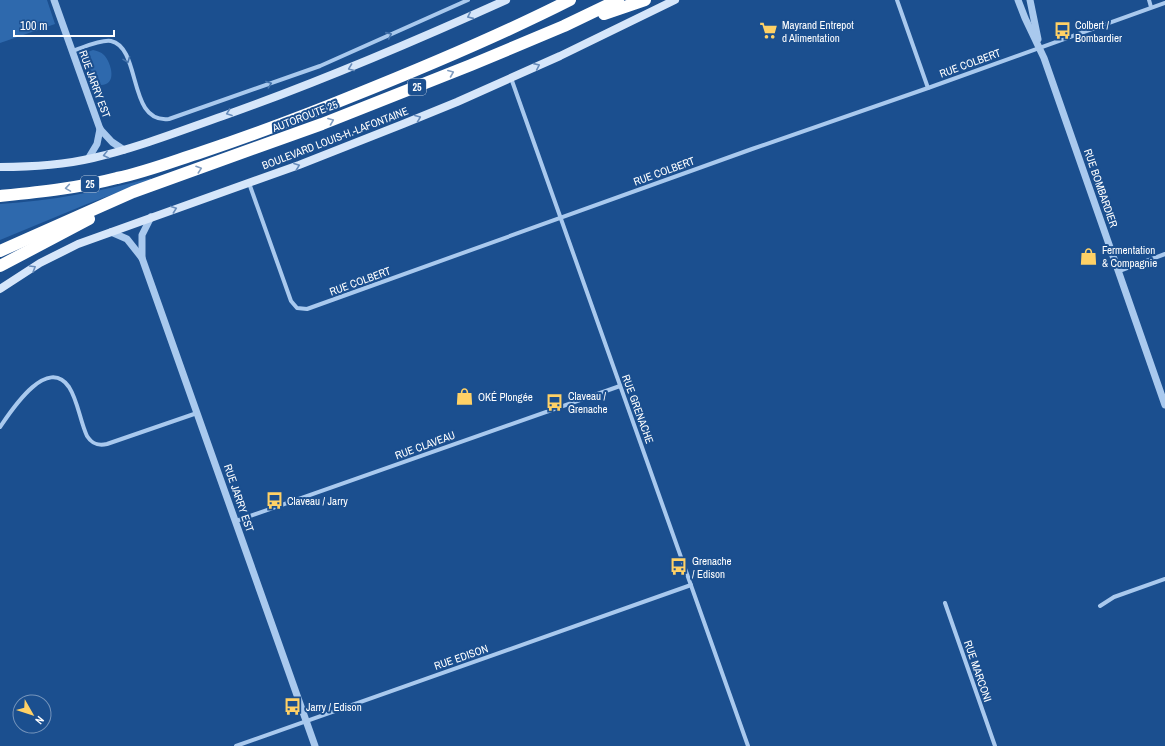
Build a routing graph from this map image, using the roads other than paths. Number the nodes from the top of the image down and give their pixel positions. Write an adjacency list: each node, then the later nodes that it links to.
1 (54, 0): 18 (street, RUE JARRY EST)
2 (468, 0): 18 (street, one-way to 2)
3 (506, 0): 22 (main road, one-way to 22)
4 (561, 0): 15 (highway)
5 (570, 0): 15 (highway, AUTOROUTE 25 / 25)
6 (618, 0): 16 (highway, AUTOROUTE 25 / 25)
7 (645, 0): 16 (highway)
8 (675, 0): 19 (main road, BOULEVARD LOUIS-H.-LAFONTAINE, one-way to 8)
9 (897, 0): 20 (street)
10 (1018, 0): 17 (street, RUE BOMBARDIER)
11 (1030, 0): 17 (street, RUE BOMBARDIER)
12 (1149, 0): 14 (street)
13 (1165, 2): 14 (street, RUE COLBERT)
14 (1152, 7): 17 (street, RUE COLBERT)
15 (534, 18): 28 (highway, AUTOROUTE 25 / 25, one-way to 28)
16 (564, 26): 26 (highway, AUTOROUTE 25 / 25, one-way to 16)
17 (1039, 48): 20 (street, RUE COLBERT); 37 (street, RUE BOMBARDIER)
18 (72, 51): 21 (street, RUE JARRY EST)
19 (511, 78): 25 (main road, BOULEVARD LOUIS-H.-LAFONTAINE, one-way to 19); 31 (street, RUE GRENACHE)
20 (928, 88): 31 (street, RUE COLBERT)
21 (100, 129): 22 (street, RUE JARRY EST); 23 (street, RUE JARRY EST)
22 (124, 150): 23 (main road, one-way to 23)
23 (88, 159): 24 (main road)
24 (0, 167)
25 (249, 183): 30 (main road, BOULEVARD LOUIS-H.-LAFONTAINE, one-way to 25); 31 (street, RUE COLBERT)
26 (149, 186): 33 (highway, AUTOROUTE 25 / 25); 36 (highway)
27 (0, 191): 28 (highway)
28 (18, 194): 29 (highway, AUTOROUTE 25 / 25)
29 (0, 196)
30 (151, 217): 32 (main road, BOULEVARD LOUIS-H.-LAFONTAINE); 35 (street, RUE JARRY EST)
31 (562, 218): 39 (street, RUE GRENACHE)
32 (111, 232): 35 (street, RUE JARRY EST); 38 (main road, BOULEVARD LOUIS-H.-LAFONTAINE, one-way to 32)
33 (0, 251)
34 (1165, 254): 37 (street)
35 (142, 258): 41 (street, RUE JARRY EST)
36 (0, 266)
37 (1118, 271): 40 (street, RUE BOMBARDIER)
38 (0, 289)
39 (620, 386): 43 (street, RUE CLAVEAU); 45 (street, RUE GRENACHE)
40 (1165, 405)
41 (197, 413): 42 (street); 43 (street, RUE JARRY EST)
42 (0, 427)
43 (236, 522): 48 (street, RUE JARRY EST)
44 (1165, 579): 47 (street)
45 (691, 585): 48 (street, RUE EDISON); 51 (street, RUE GRENACHE)
46 (945, 603): 52 (street, RUE MARCONI)
47 (1100, 606)
48 (306, 722): 49 (street, RUE EDISON); 50 (street, RUE JARRY EST)
49 (236, 746)
50 (315, 746)
51 (748, 746)
52 (995, 746)

